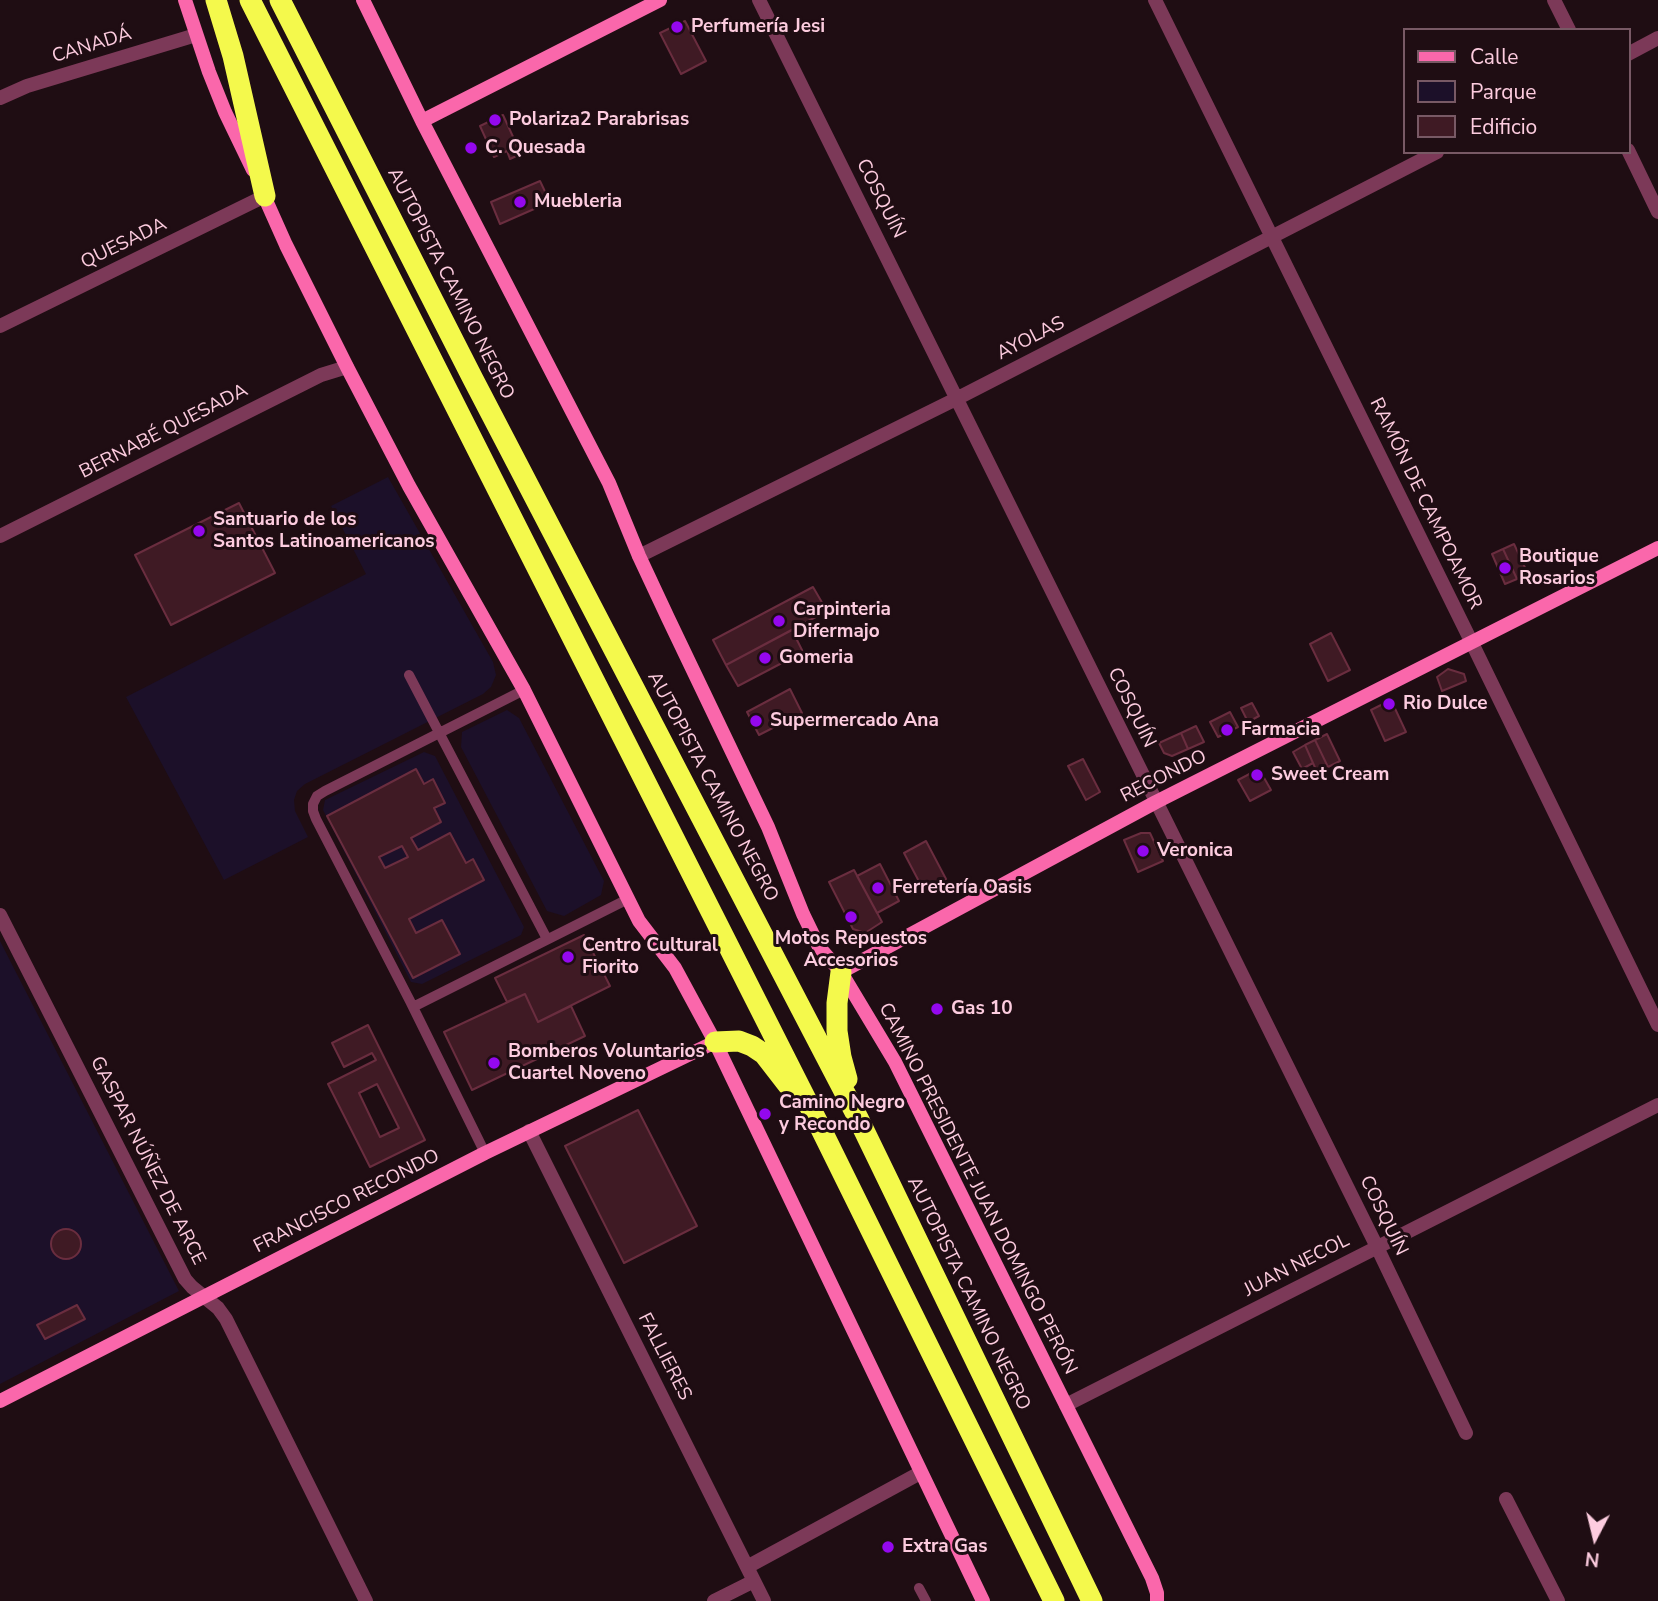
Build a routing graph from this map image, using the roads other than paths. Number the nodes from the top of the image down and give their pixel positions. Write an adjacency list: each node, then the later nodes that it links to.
1 (185, 0): 11 (street)
2 (216, 0): 18 (highway)
3 (250, 0): 41 (highway)
4 (280, 0): 40 (highway, AUTOPISTA CAMINO NEGRO)
5 (363, 0): 15 (street, CAMINO PRESIDENTE JUAN DOMINGO PERÓN)
6 (660, 0): 15 (street)
7 (759, 0): 23 (street, COSQUÍN)
8 (1155, 0): 20 (street, RAMÓN DE CAMPOAMOR)
9 (1554, 0): 10 (street)
10 (1568, 28)
11 (196, 35): 14 (street, CANADÁ); 18 (street)
12 (1658, 38): 13 (street)
13 (1630, 53)
14 (0, 98)
15 (422, 121): 26 (street, CAMINO PRESIDENTE JUAN DOMINGO PERÓN)
16 (1433, 154): 20 (street, AYOLAS)
17 (1630, 154): 19 (street)
18 (265, 196): 21 (street, QUESADA); 22 (street)
19 (1658, 212)
20 (1272, 237): 23 (street, AYOLAS); 27 (street, RAMÓN DE CAMPOAMOR)
21 (0, 326)
22 (347, 366): 24 (street, BERNABÉ QUESADA); 29 (street)
23 (958, 398): 26 (street, AYOLAS); 31 (street, COSQUÍN)
24 (0, 536)
25 (1658, 548): 27 (street, RECONDO)
26 (639, 556): 35 (street, CAMINO PRESIDENTE JUAN DOMINGO PERÓN)
27 (1471, 641): 31 (street, RECONDO); 37 (street, RAMÓN DE CAMPOAMOR)
28 (409, 675): 30 (lane)
29 (524, 690): 30 (lane); 32 (street)
30 (440, 733): 34 (lane); 36 (lane)
31 (1156, 802): 35 (street, RECONDO); 44 (street, COSQUÍN)
32 (628, 899): 34 (lane); 38 (street)
33 (0, 915): 45 (street, GASPAR NÚÑEZ DE ARCE)
34 (547, 939): 36 (lane)
35 (841, 972): 40 (highway); 47 (street, CAMINO PRESIDENTE JUAN DOMINGO PERÓN)
36 (413, 1007): 43 (lane)
37 (1658, 1025)
38 (715, 1042): 41 (highway); 42 (street, FRANCISCO RECONDO); 49 (street)
39 (1658, 1105): 44 (street, JUAN NECOL)
40 (858, 1118): 59 (highway, AUTOPISTA CAMINO NEGRO)
41 (820, 1127): 58 (highway)
42 (529, 1131): 43 (street, FRANCISCO RECONDO); 51 (street, FALLIERES)
43 (485, 1153): 45 (street, FRANCISCO RECONDO)
44 (1377, 1247): 47 (street, JUAN NECOL); 48 (street, COSQUÍN)
45 (204, 1297): 46 (street, FRANCISCO RECONDO); 53 (street, GASPAR NÚÑEZ DE ARCE)
46 (0, 1401)
47 (1066, 1405): 60 (street, CAMINO PRESIDENTE JUAN DOMINGO PERÓN)
48 (1466, 1433)
49 (920, 1473): 51 (street); 57 (street)
50 (1506, 1499): 61 (street)
51 (750, 1574): 54 (street); 55 (street, FALLIERES)
52 (919, 1588): 56 (lane)
53 (366, 1601)
54 (714, 1601)
55 (764, 1601)
56 (926, 1601)
57 (983, 1601)
58 (1054, 1601)
59 (1092, 1601)
60 (1157, 1601)
61 (1558, 1601)

